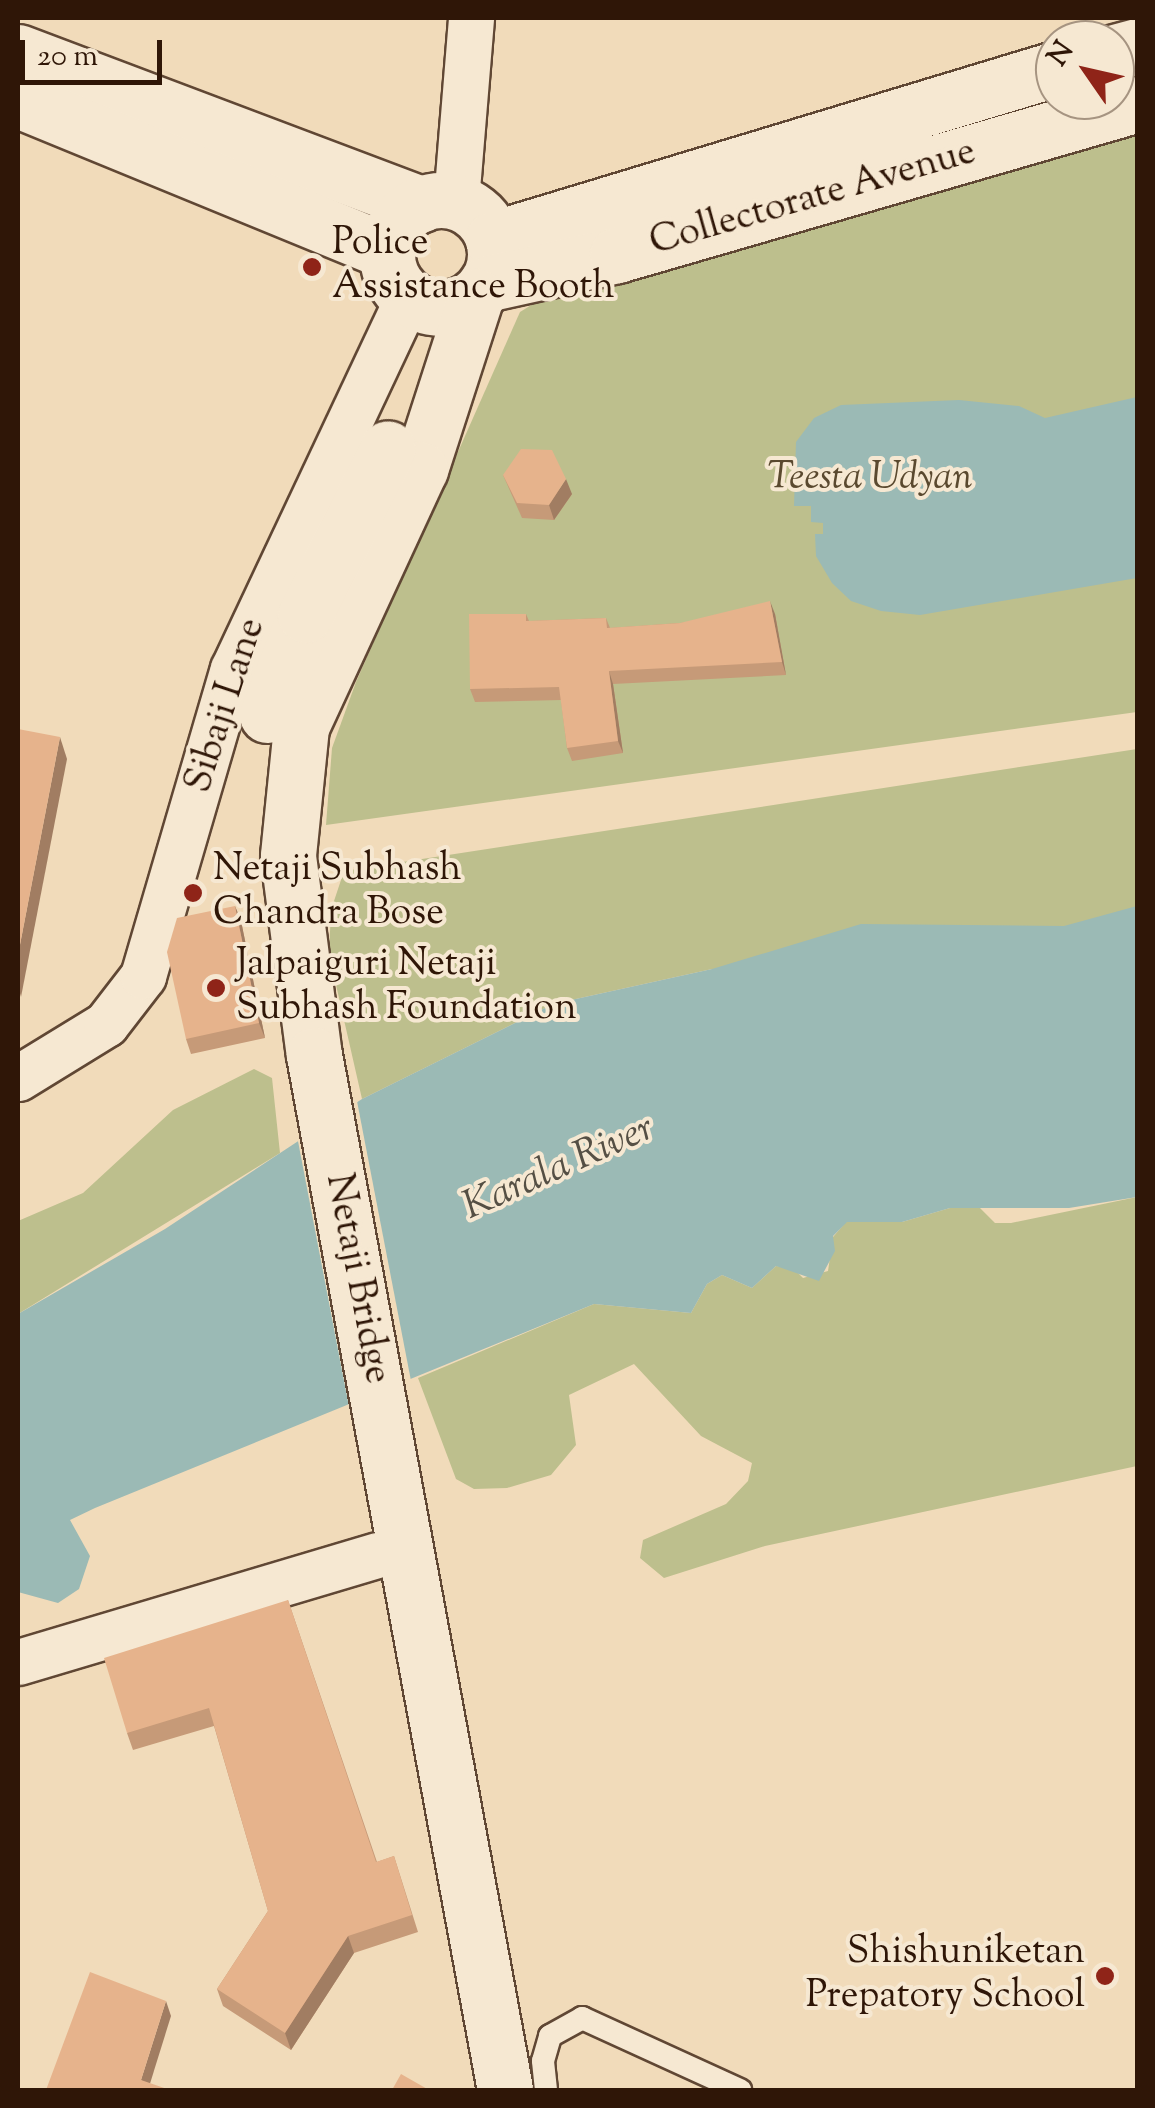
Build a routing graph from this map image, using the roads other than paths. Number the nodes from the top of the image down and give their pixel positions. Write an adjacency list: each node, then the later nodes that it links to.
1 (471, 18): 6 (street)
2 (18, 52): 6 (street)
3 (1035, 75): 6 (street, Collectorate Avenue)
4 (18, 100): 6 (street)
5 (1138, 104): 6 (street, Collectorate Avenue)
6 (447, 260): 7 (street); 7 (street); 8 (street, Sibaji Lane)
7 (314, 1056): 11 (street, Netaji Bridge)
8 (18, 1078)
9 (378, 1555): 10 (street)
10 (18, 1662)
11 (504, 2090)
12 (546, 2090): 13 (lane)
13 (740, 2090)

